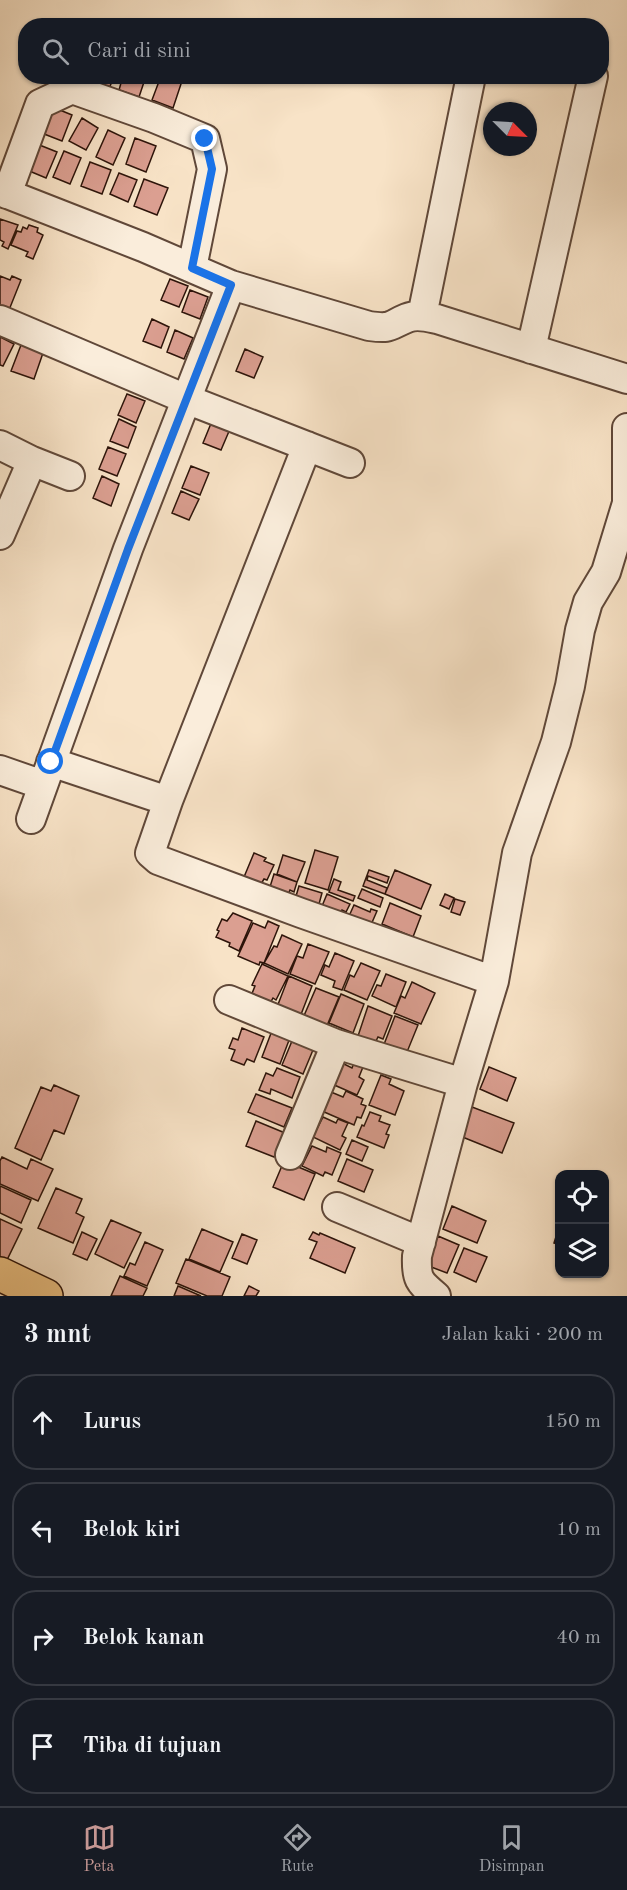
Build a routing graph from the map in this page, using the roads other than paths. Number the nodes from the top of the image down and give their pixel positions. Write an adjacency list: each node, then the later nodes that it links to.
1 (469, 84): 6 (street)
2 (591, 84): 8 (street)
3 (3, 192): 4 (street); 4 (street)
4 (192, 268): 5 (street)
5 (231, 285): 6 (street); 10 (street)
6 (422, 316): 8 (street)
7 (0, 320): 10 (street)
8 (531, 349): 9 (street)
9 (627, 379)
10 (186, 399): 13 (street); 19 (street)
11 (627, 442): 22 (street)
12 (0, 445): 14 (street)
13 (307, 446): 15 (street); 20 (street)
14 (32, 461): 16 (street); 17 (street)
15 (350, 463)
16 (70, 476)
17 (0, 535)
18 (0, 770): 19 (street)
19 (47, 774): 20 (street); 21 (street)
20 (168, 801): 22 (street)
21 (31, 819)
22 (494, 981): 25 (street)
23 (229, 1000): 24 (street)
24 (336, 1044): 25 (street); 26 (street)
25 (463, 1083): 28 (street)
26 (290, 1155)
27 (337, 1207): 28 (street)
28 (421, 1242): 31 (street)
29 (0, 1274): 30 (main road)
30 (45, 1296)
31 (436, 1296)

